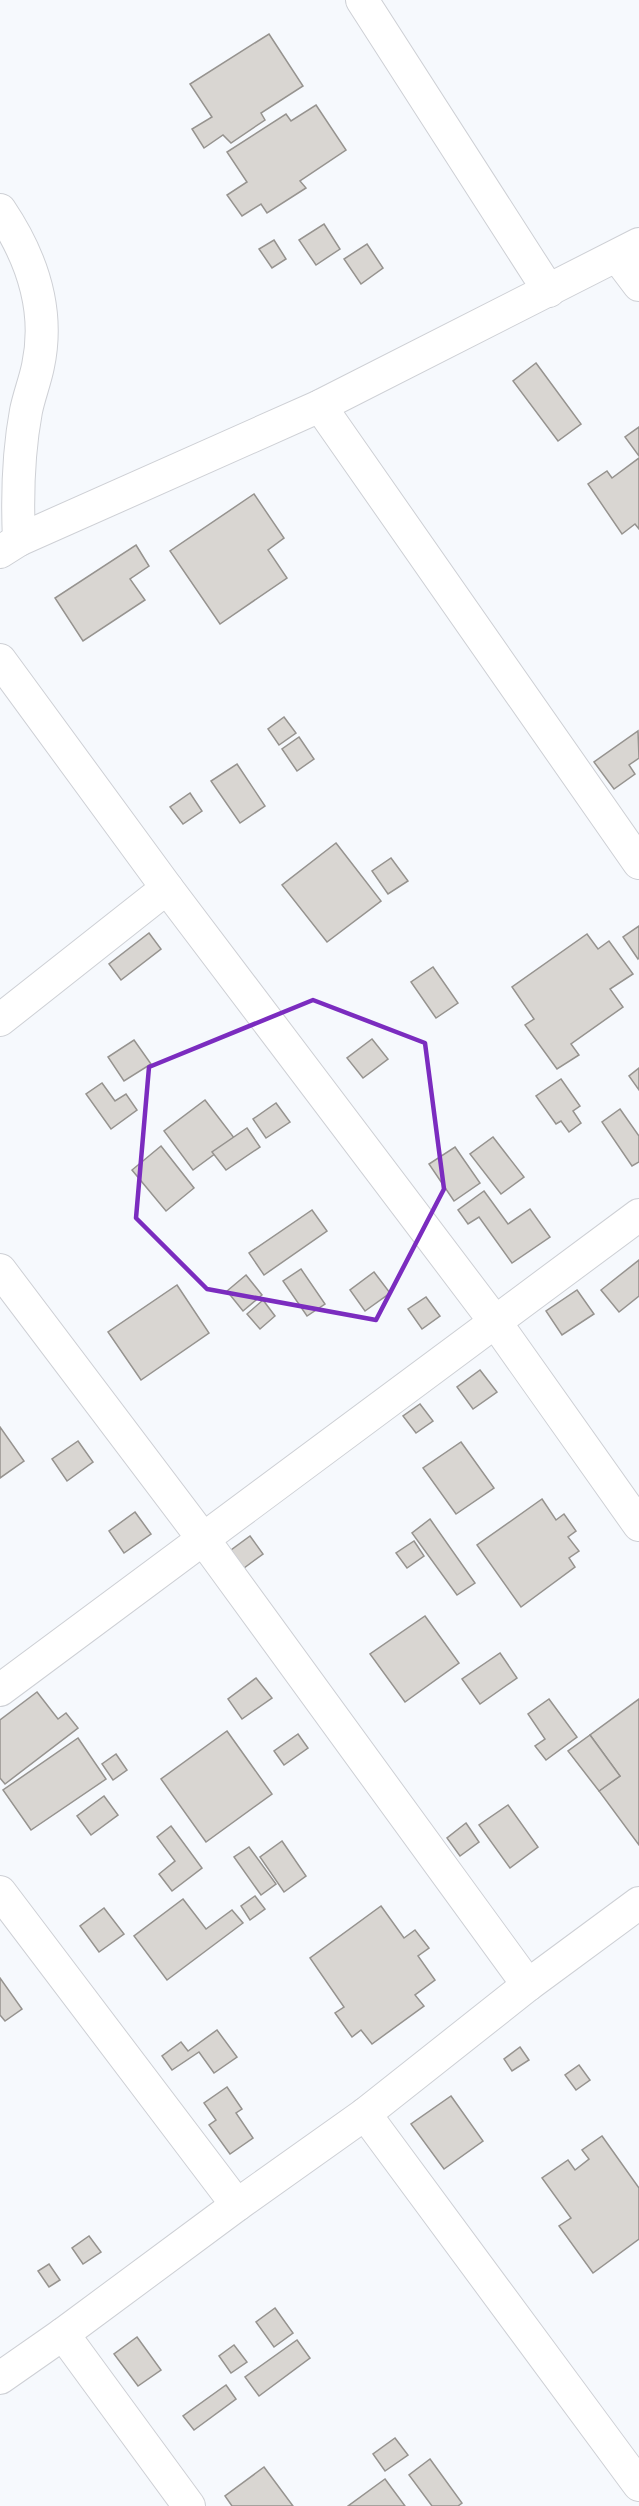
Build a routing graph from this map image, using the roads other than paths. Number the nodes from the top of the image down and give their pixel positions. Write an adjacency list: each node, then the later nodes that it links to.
1 (362, 0): 5 (street)
2 (0, 210): 7 (street)
3 (628, 250): 4 (street); 5 (street)
4 (639, 285)
5 (549, 291): 6 (street)
6 (320, 406): 7 (street); 9 (street)
7 (10, 546)
8 (0, 660): 10 (street)
9 (639, 864)
10 (167, 888): 11 (street); 14 (street)
11 (0, 1020)
12 (639, 1215): 14 (street)
13 (0, 1270): 16 (street)
14 (496, 1323): 15 (street); 16 (street)
15 (639, 1525)
16 (204, 1540): 17 (street); 20 (street)
17 (0, 1690)
18 (0, 1892): 22 (street)
19 (639, 1903): 20 (street)
20 (528, 1985): 21 (street)
21 (365, 2114): 22 (street); 25 (street)
22 (237, 2205): 23 (street)
23 (63, 2334): 24 (street); 26 (street)
24 (0, 2378)
25 (639, 2485)
26 (189, 2506)

